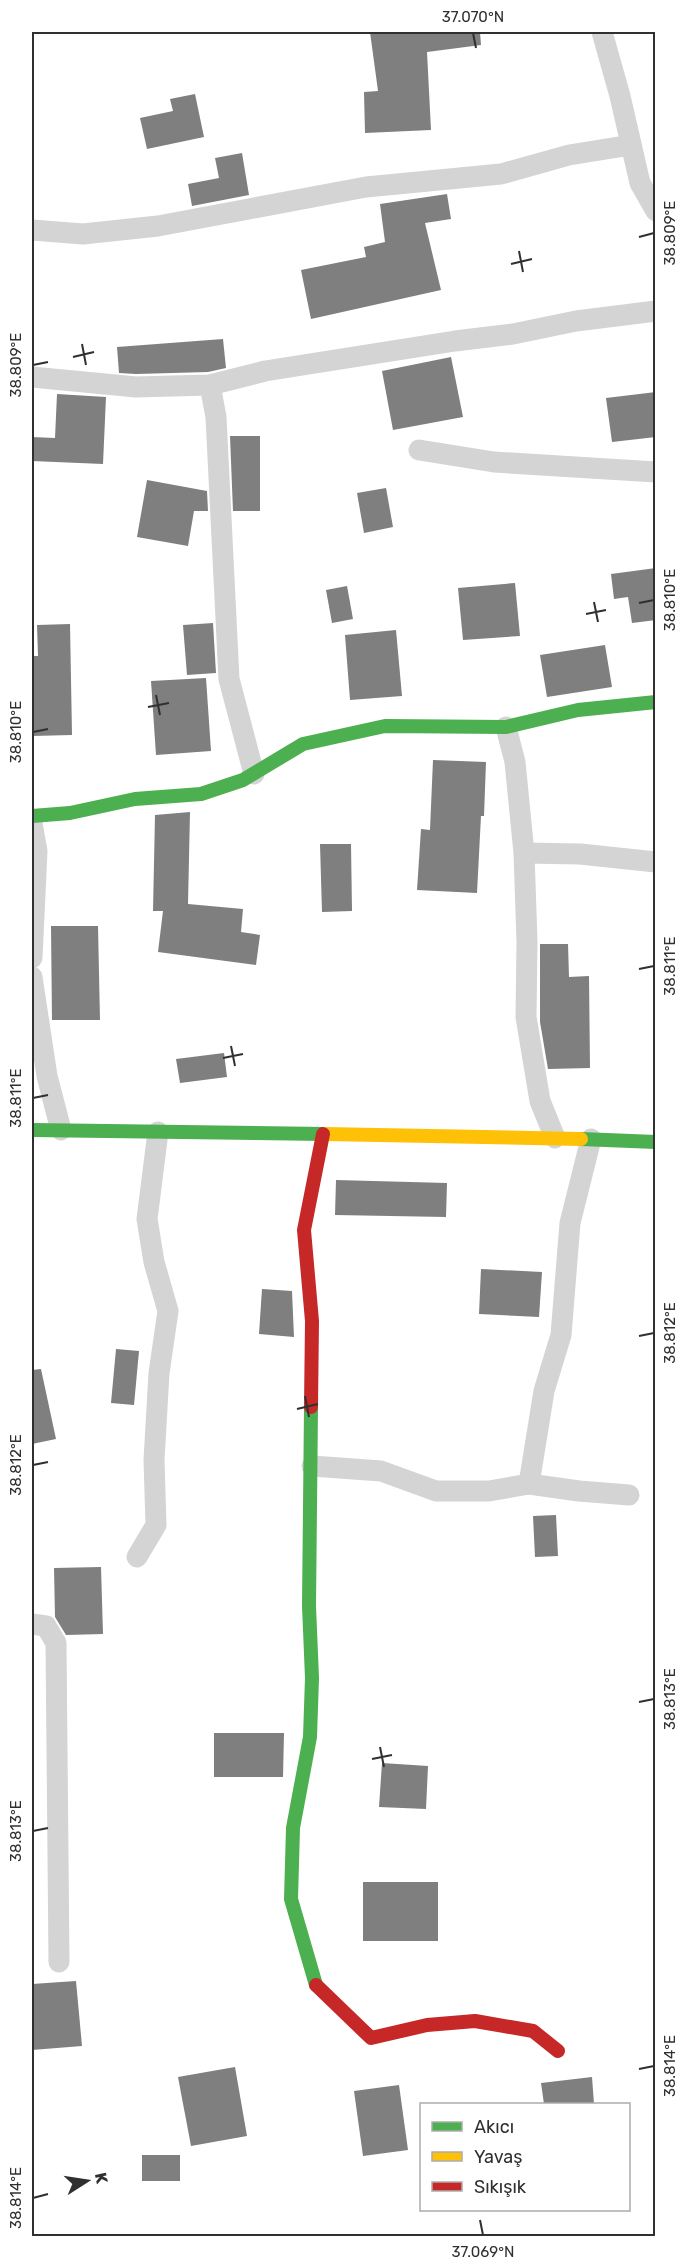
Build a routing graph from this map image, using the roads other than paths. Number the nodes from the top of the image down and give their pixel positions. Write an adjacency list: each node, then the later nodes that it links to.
1 (602, 32): 2 (street)
2 (631, 145): 3 (street); 4 (street)
3 (656, 211)
4 (32, 230)
5 (656, 311): 7 (street)
6 (32, 377): 7 (street)
7 (210, 385): 12 (street)
8 (419, 450): 9 (street)
9 (656, 472)
10 (656, 702): 11 (street)
11 (506, 727): 12 (street); 15 (street)
12 (254, 774): 13 (street)
13 (32, 816)
14 (32, 823): 17 (street)
15 (524, 853): 16 (street); 23 (street)
16 (656, 862)
17 (32, 958)
18 (32, 977): 20 (street)
19 (32, 1130): 20 (street)
20 (61, 1130): 21 (street)
21 (158, 1132): 22 (street); 29 (street)
22 (324, 1134): 23 (street); 26 (street)
23 (555, 1138): 24 (street)
24 (591, 1139): 25 (street); 27 (street)
25 (656, 1142)
26 (312, 1466): 27 (street); 32 (street)
27 (529, 1484): 28 (street)
28 (629, 1495)
29 (137, 1557)
30 (32, 1624): 31 (street)
31 (59, 1962)
32 (558, 2051)

